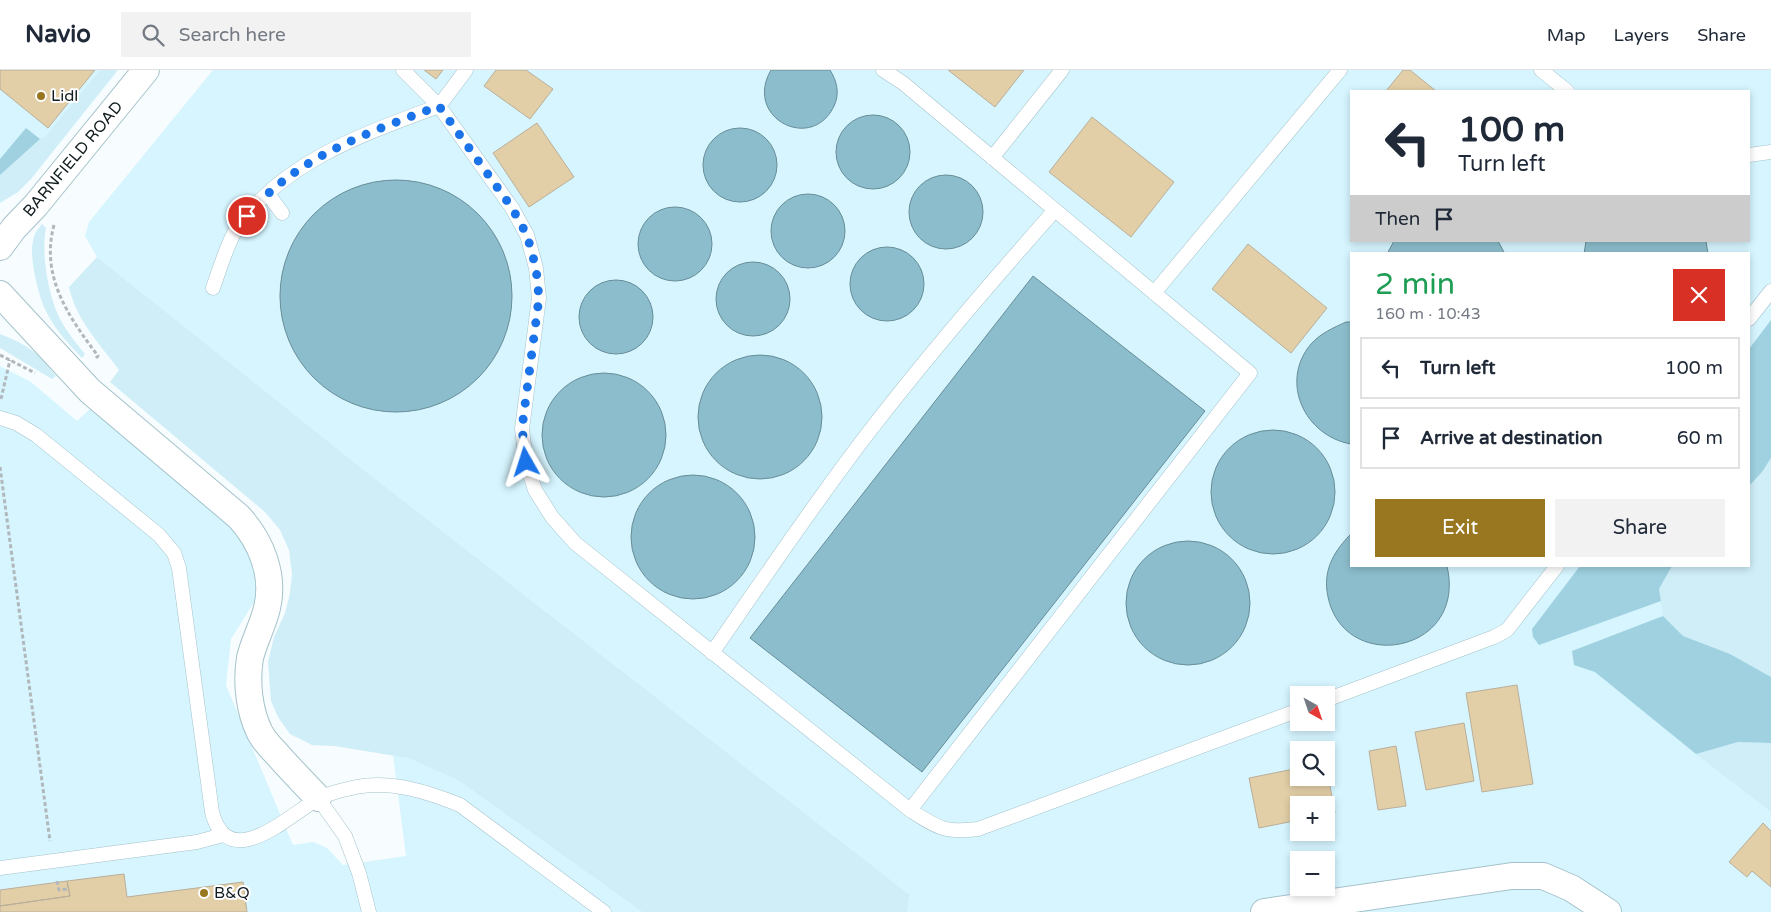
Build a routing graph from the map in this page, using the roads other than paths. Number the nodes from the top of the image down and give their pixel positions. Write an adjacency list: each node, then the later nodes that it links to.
1 (146, 70): 16 (street, BARNFIELD ROAD)
2 (403, 70): 9 (lane)
3 (466, 70): 9 (lane)
4 (883, 70): 12 (lane)
5 (1062, 70): 12 (lane)
6 (1340, 70): 19 (lane)
7 (1541, 70): 8 (lane)
8 (1566, 90)
9 (439, 106): 13 (lane); 24 (lane)
10 (1771, 152): 11 (lane)
11 (1750, 155)
12 (992, 158): 14 (lane)
13 (268, 194): 15 (lane); 17 (lane)
14 (1055, 210): 19 (lane); 24 (lane)
15 (282, 213)
16 (0, 247)
17 (213, 288)
18 (1771, 291): 21 (lane)
19 (1154, 293): 28 (lane)
20 (0, 294): 27 (street)
21 (1750, 318)
22 (0, 418): 29 (lane)
23 (1556, 567): 25 (lane)
24 (712, 653): 28 (lane)
25 (1335, 697)
26 (1290, 713): 28 (lane)
27 (318, 798): 29 (lane); 31 (lane); 32 (lane)
28 (910, 810)
29 (223, 834): 30 (lane)
30 (0, 868)
31 (369, 912)
32 (604, 912)
33 (1264, 912): 34 (street)
34 (1608, 912)

